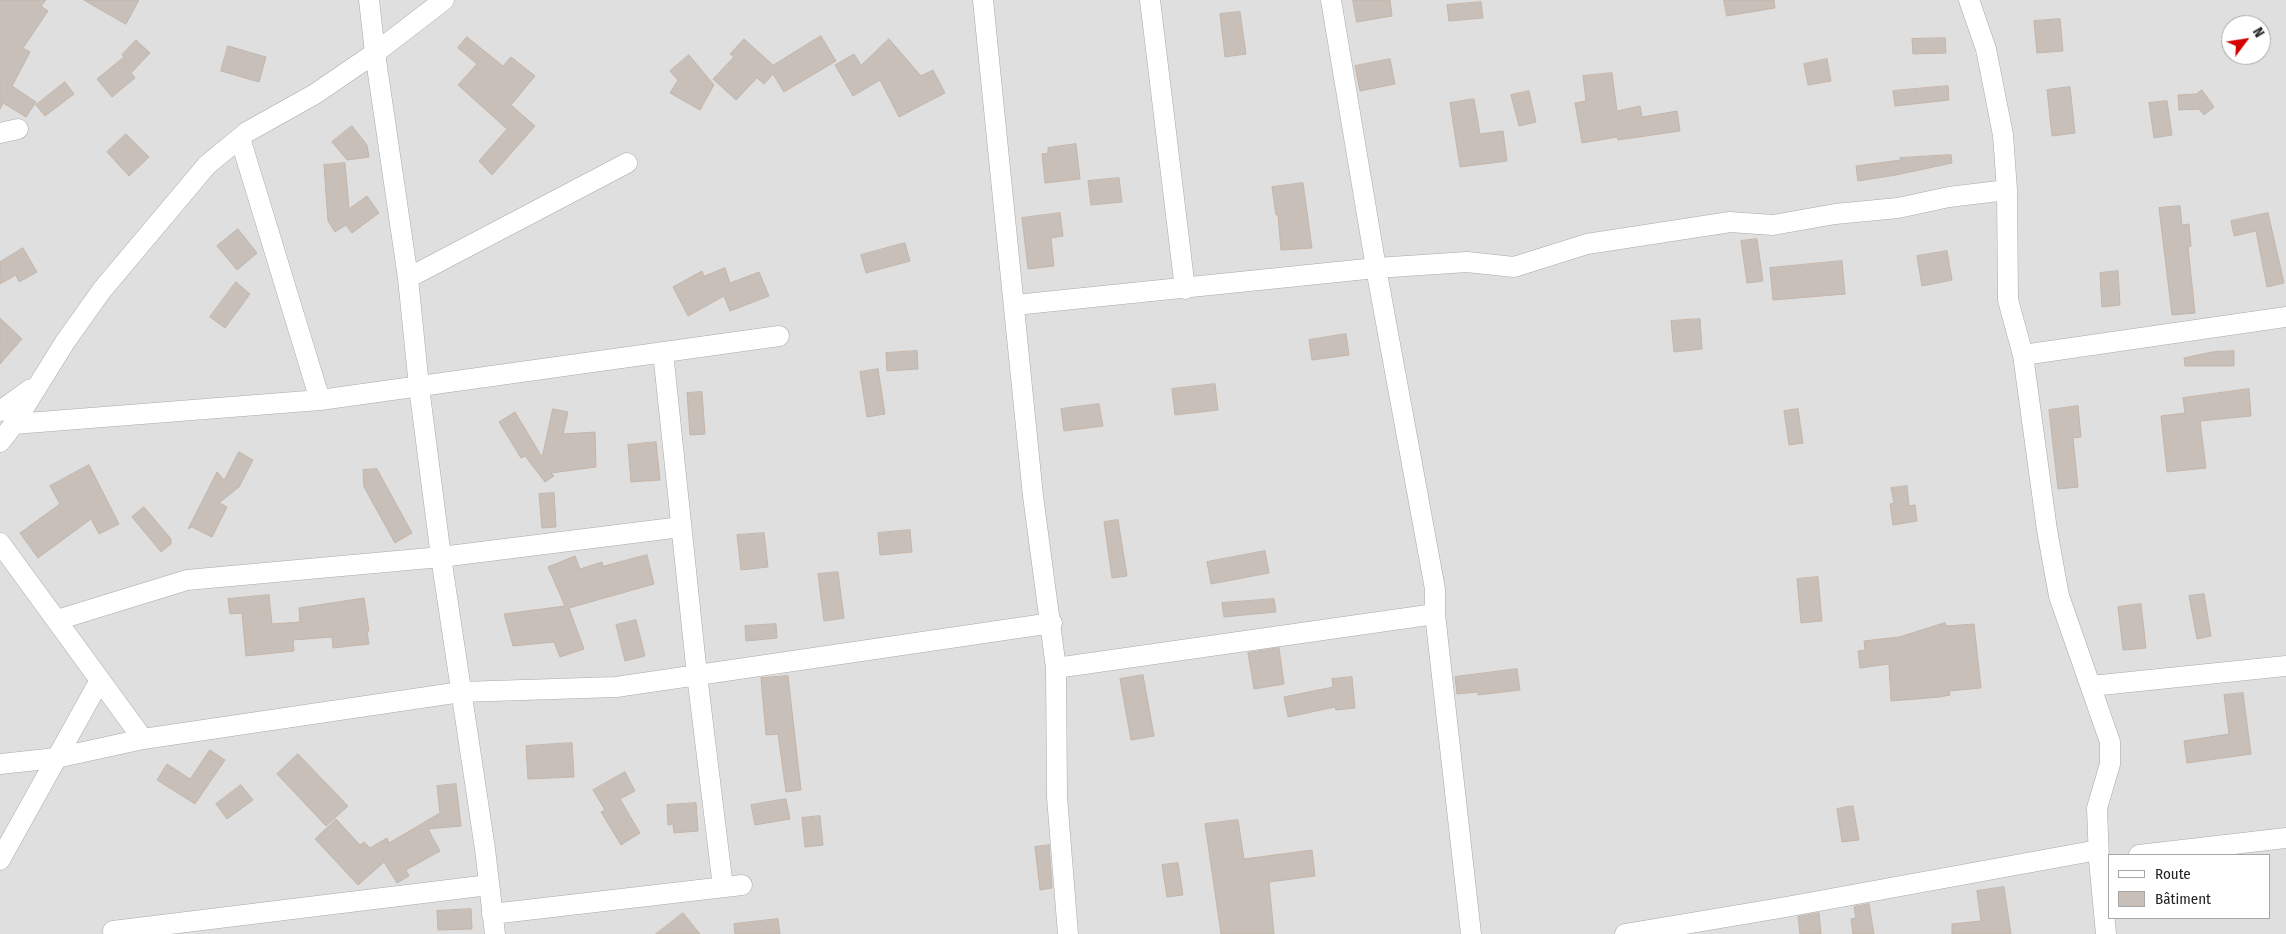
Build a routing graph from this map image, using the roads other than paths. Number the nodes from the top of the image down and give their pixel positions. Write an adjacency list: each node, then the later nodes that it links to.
1 (369, 0): 7 (street)
2 (444, 0): 7 (street)
3 (1150, 0): 13 (street)
4 (1331, 0): 11 (street)
5 (1969, 0): 10 (street)
6 (987, 3): 14 (street)
7 (375, 53): 8 (street); 12 (street)
8 (240, 138): 20 (street); 21 (street)
9 (628, 164): 12 (street)
10 (2007, 190): 11 (street); 18 (street)
11 (1376, 268): 13 (street); 26 (street)
12 (408, 278): 19 (street)
13 (1185, 289): 14 (street)
14 (1015, 305): 28 (street)
15 (2286, 317): 18 (street)
16 (779, 336): 17 (street)
17 (663, 352): 19 (street); 23 (street)
18 (2022, 355): 33 (street)
19 (419, 387): 20 (street); 25 (street)
20 (320, 400): 21 (street)
21 (7, 417): 22 (street)
22 (0, 442)
23 (682, 527): 25 (street); 31 (street)
24 (0, 543): 27 (street)
25 (441, 557): 27 (street); 34 (street)
26 (1435, 614): 30 (street); 47 (street)
27 (57, 620): 32 (street)
28 (1052, 623): 30 (street); 31 (street)
29 (2286, 666): 33 (street)
30 (1056, 668): 46 (street)
31 (697, 675): 34 (street); 43 (street)
32 (100, 680): 35 (street); 36 (street)
33 (2091, 686): 40 (street)
34 (462, 692): 35 (street); 42 (street)
35 (143, 740): 36 (street)
36 (56, 758): 37 (street); 41 (street)
37 (0, 764)
38 (2286, 838): 39 (street)
39 (2148, 854)
40 (2102, 856): 48 (street); 49 (street)
41 (0, 860)
42 (489, 885): 43 (street); 44 (street)
43 (492, 914): 45 (street)
44 (112, 929)
45 (495, 934)
46 (1068, 934)
47 (1471, 934)
48 (1625, 934)
49 (2106, 934)

